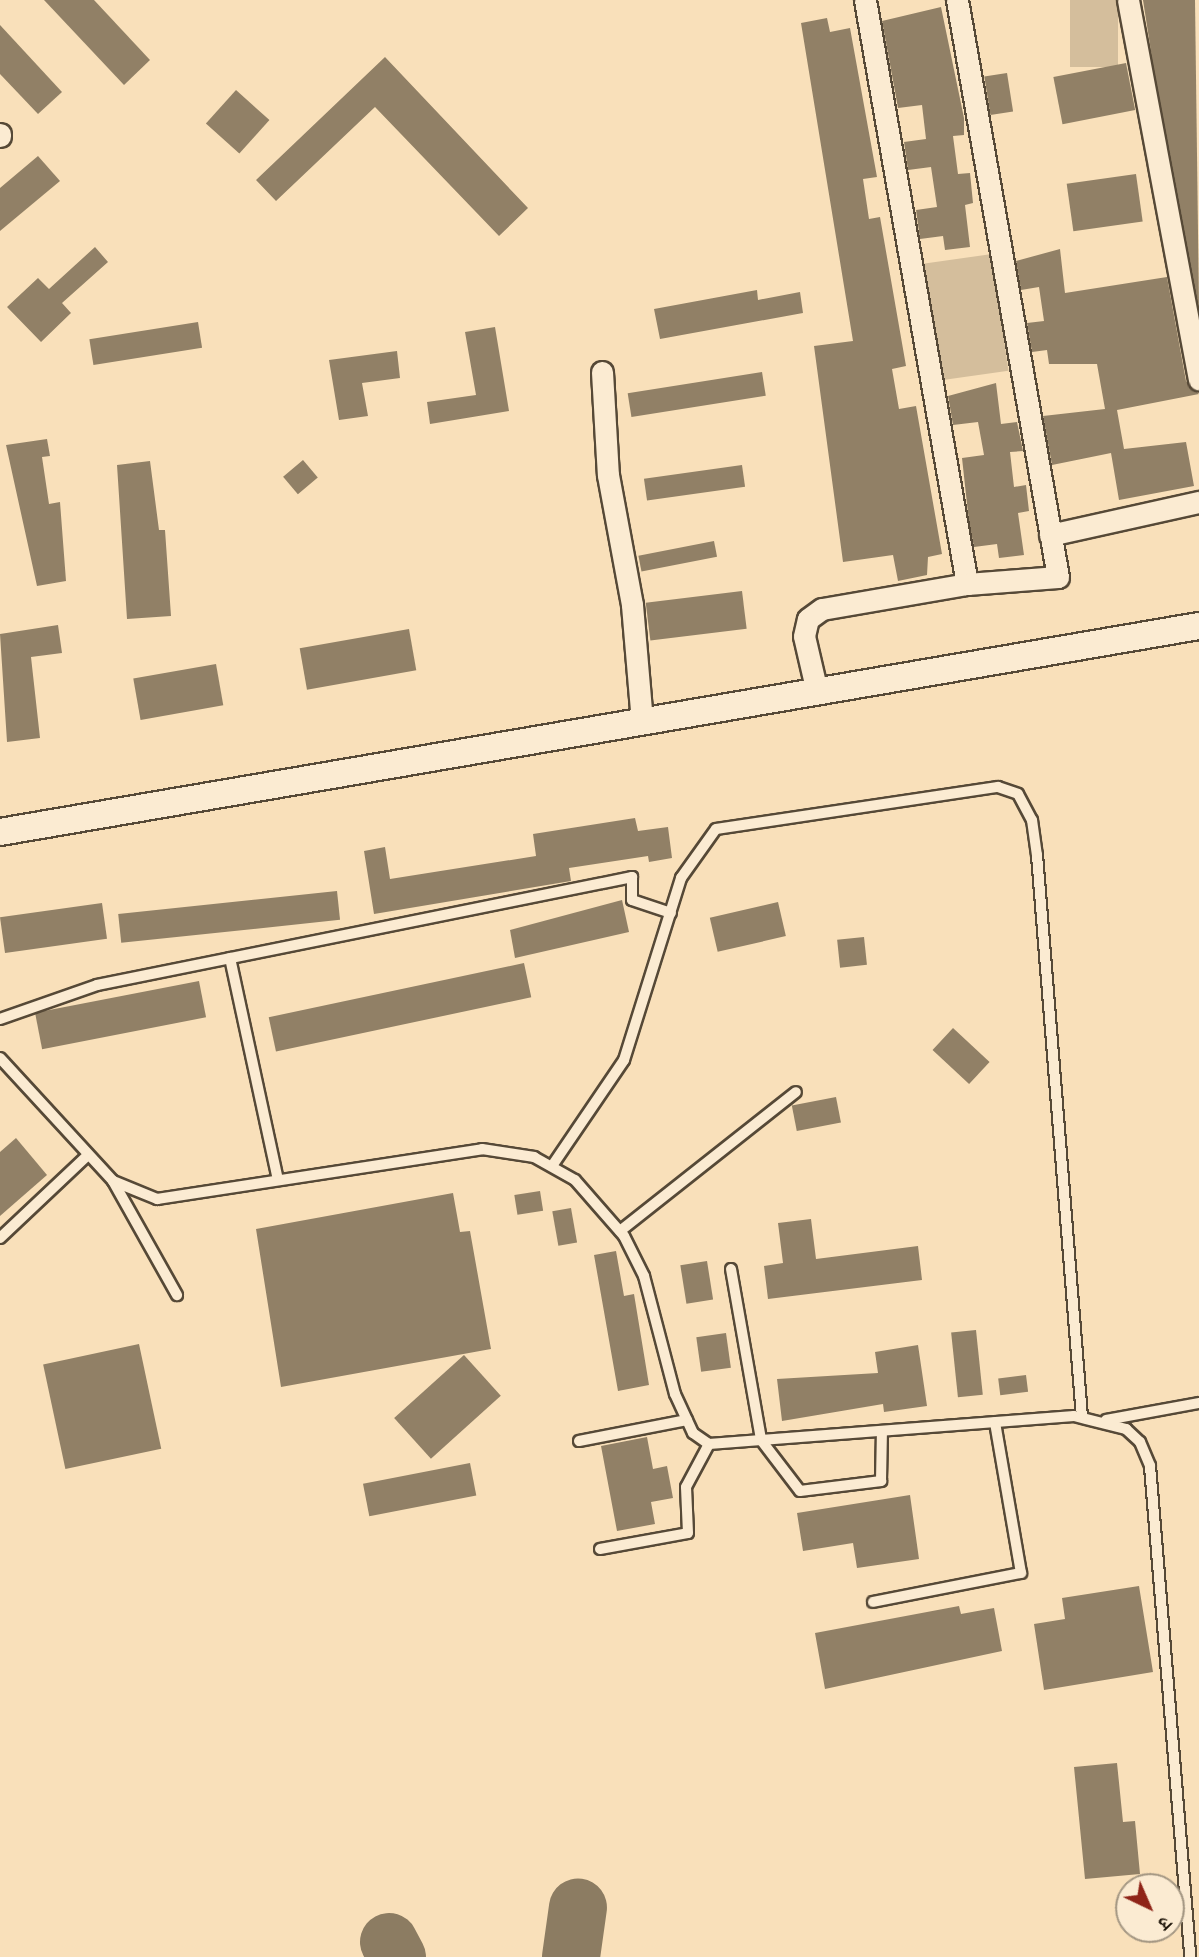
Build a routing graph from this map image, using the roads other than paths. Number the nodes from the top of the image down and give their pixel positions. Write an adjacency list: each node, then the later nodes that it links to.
1 (865, 0): 9 (street)
2 (957, 0): 8 (street)
3 (1128, 0): 4 (street)
4 (1190, 263): 6 (street)
5 (601, 372): 12 (street)
6 (1199, 379)
7 (1199, 502): 8 (street)
8 (1050, 535): 9 (street)
9 (967, 584): 11 (street)
10 (1199, 626): 11 (street)
11 (817, 692): 12 (street)
12 (642, 722): 13 (street)
13 (0, 832)
14 (671, 913): 15 (lane); 20 (lane); 28 (lane)
15 (230, 958): 16 (lane); 21 (lane)
16 (0, 1019)
17 (0, 1058): 19 (lane)
18 (796, 1092): 23 (lane)
19 (87, 1156): 22 (lane); 24 (lane)
20 (552, 1166): 21 (lane); 23 (lane)
21 (278, 1180): 22 (lane)
22 (113, 1181): 26 (lane)
23 (620, 1231): 29 (lane)
24 (0, 1238)
25 (731, 1269): 33 (lane)
26 (177, 1295)
27 (1199, 1403): 30 (lane)
28 (1082, 1417): 30 (lane); 31 (lane)
29 (687, 1420): 34 (lane); 35 (lane)
30 (1106, 1420): 38 (lane)
31 (995, 1422): 32 (lane); 37 (lane)
32 (882, 1431): 33 (lane); 33 (lane)
33 (761, 1440): 35 (lane)
34 (579, 1441)
35 (709, 1444): 36 (lane)
36 (600, 1549)
37 (873, 1602)
38 (1190, 1957)

